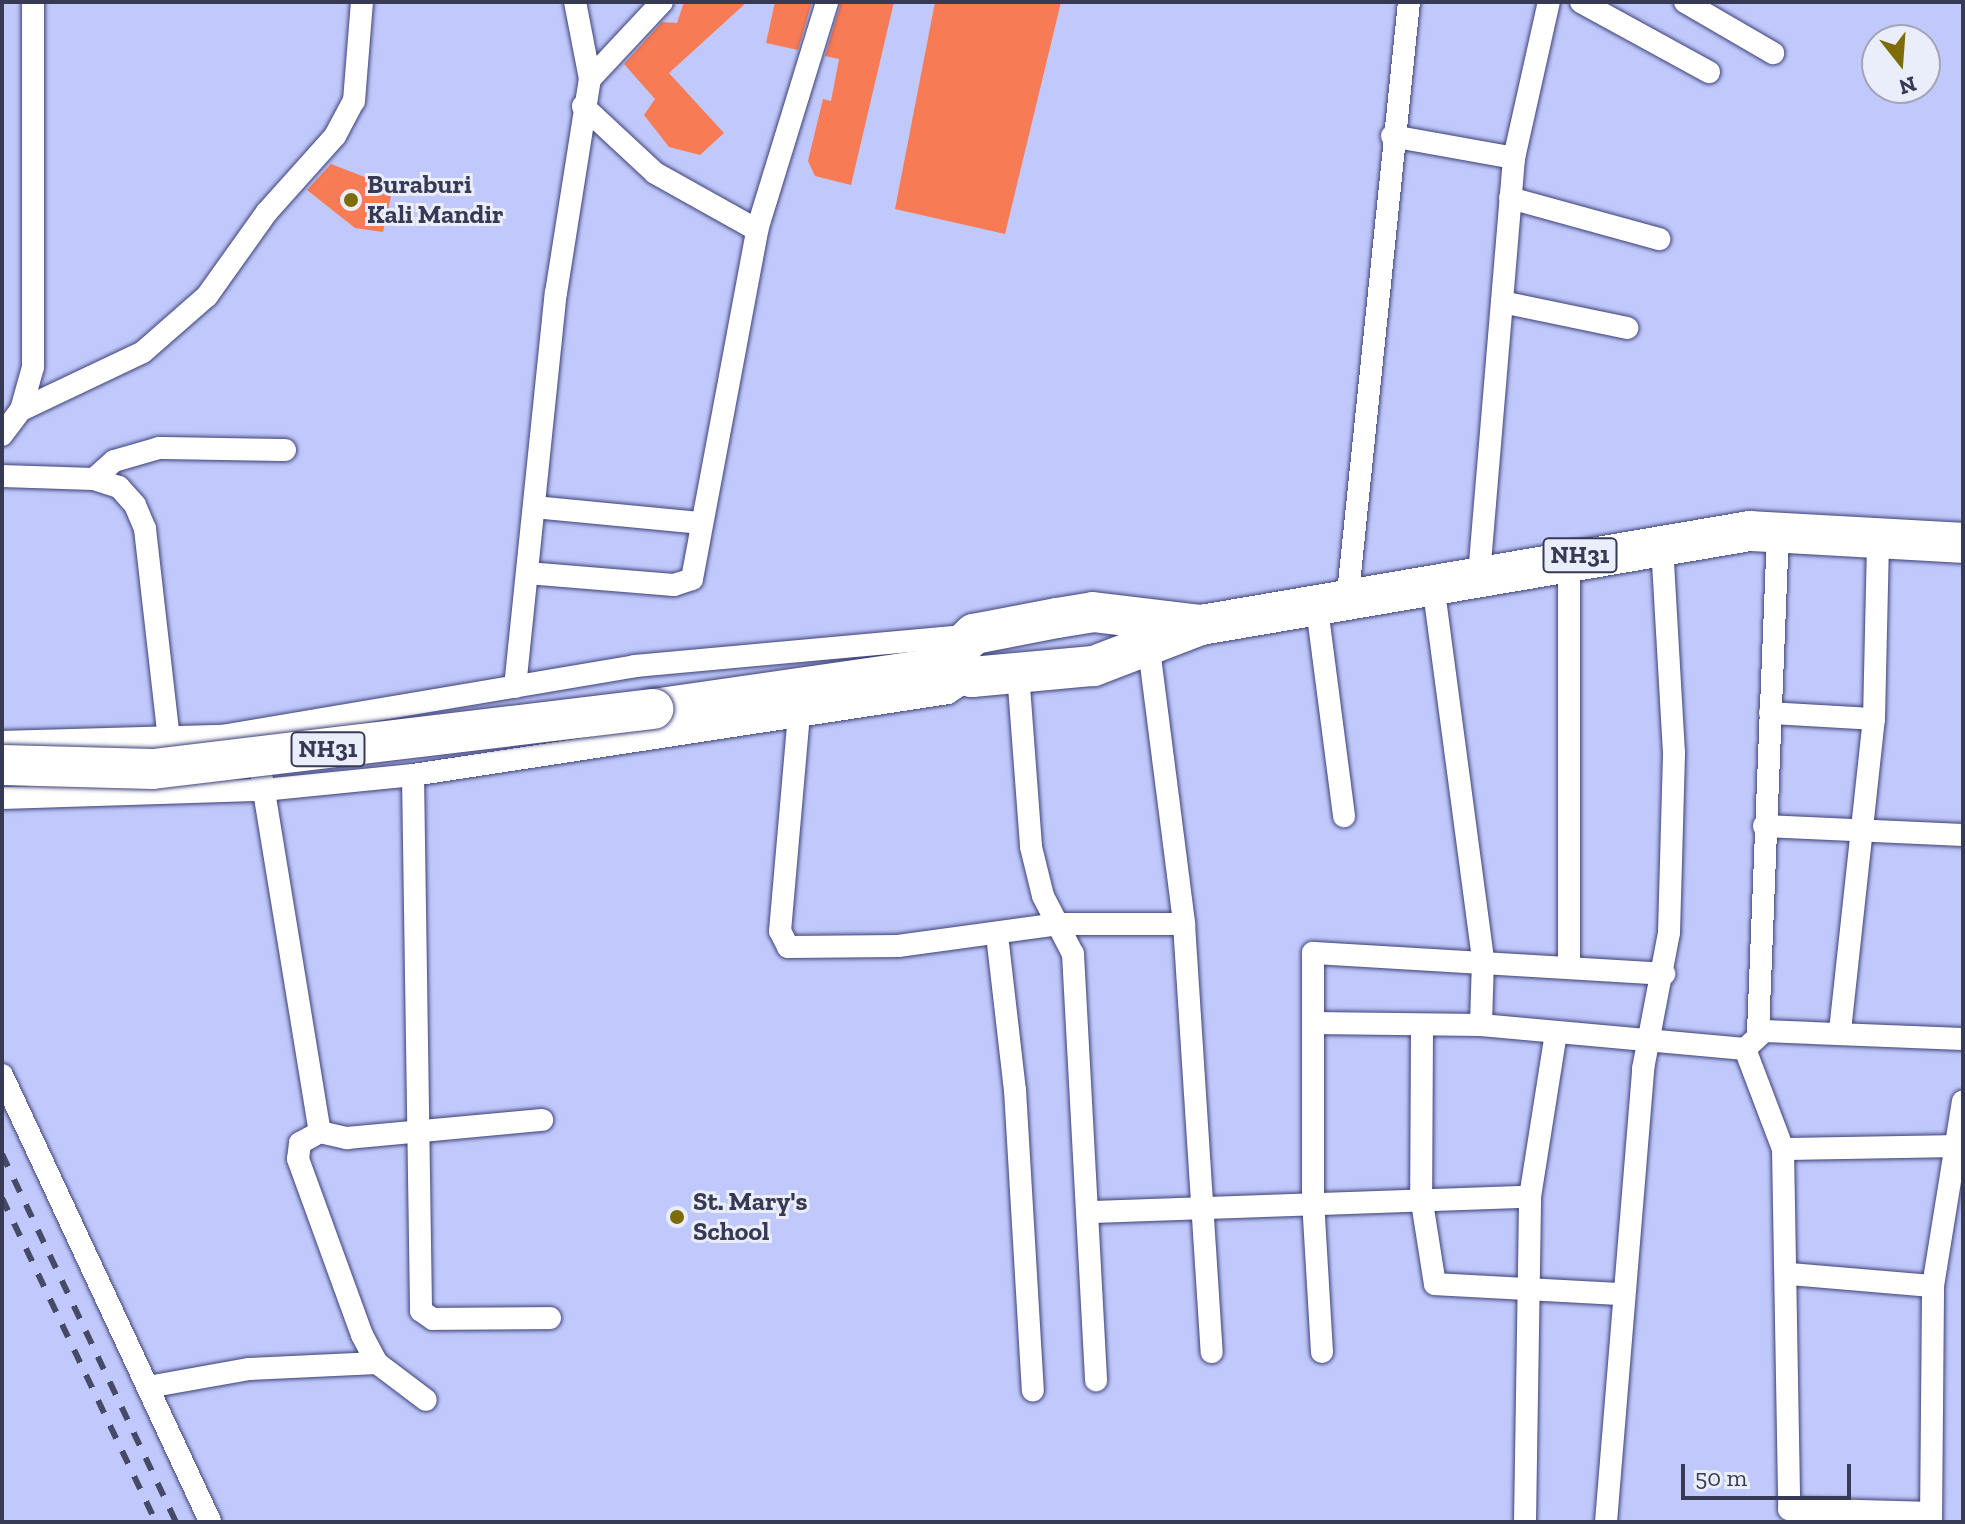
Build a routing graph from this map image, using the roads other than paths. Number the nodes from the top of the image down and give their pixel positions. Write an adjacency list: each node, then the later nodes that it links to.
1 (33, 2): 21 (street)
2 (362, 2): 21 (street)
3 (575, 2): 12 (street)
4 (662, 2): 12 (street)
5 (827, 2): 17 (street)
6 (1409, 2): 14 (street)
7 (1549, 2): 15 (street)
8 (1581, 2): 11 (street)
9 (1685, 2): 10 (street)
10 (1773, 53)
11 (1709, 72)
12 (590, 79): 13 (street)
13 (583, 106): 17 (street); 26 (street)
14 (1392, 136): 15 (street); 36 (street)
15 (1514, 158): 16 (street)
16 (1510, 198): 18 (street); 19 (street)
17 (757, 230): 27 (street)
18 (1659, 239)
19 (1502, 302): 20 (street); 34 (street)
20 (1627, 328)
21 (21, 410): 22 (street)
22 (2, 435)
23 (285, 450): 25 (street)
24 (2, 476): 25 (street)
25 (94, 479): 49 (street)
26 (534, 507): 27 (street); 33 (street)
27 (699, 523): 33 (street)
28 (1778, 532): 29 (highway, NH31); 30 (highway, NH31); 45 (street)
29 (1878, 536): 31 (highway, NH31); 47 (street)
30 (1662, 543): 32 (highway, NH31); 64 (street)
31 (1963, 543)
32 (1569, 557): 34 (highway, NH31); 63 (street)
33 (527, 573): 44 (street)
34 (1479, 575): 35 (highway, NH31)
35 (1433, 584): 36 (highway, NH31); 62 (street)
36 (1332, 605): 38 (highway, NH31); 55 (street)
37 (1057, 618): 38 (highway, NH31); 39 (highway, NH31); 41 (highway)
38 (1201, 625): 40 (highway, NH31)
39 (974, 634): 42 (highway); 44 (street)
40 (1149, 649): 41 (highway, NH31); 60 (street)
41 (1066, 670): 43 (highway, NH31)
42 (955, 673): 43 (highway, NH31); 46 (street); 51 (highway, NH31, bridge)
43 (1018, 673): 59 (street)
44 (515, 687): 48 (street)
45 (1770, 713): 47 (street); 56 (street)
46 (799, 714): 52 (street); 61 (street)
47 (1874, 719): 57 (street)
48 (259, 730): 49 (street); 53 (street)
49 (169, 741): 50 (street)
50 (2, 742)
51 (2, 765)
52 (413, 775): 53 (street); 77 (street)
53 (263, 790): 54 (street); 76 (street)
54 (2, 798)
55 (1344, 816)
56 (1764, 826): 57 (street); 71 (street)
57 (1863, 830): 58 (street); 68 (street)
58 (1963, 835)
59 (1058, 924): 60 (street); 61 (street); 84 (street)
60 (1184, 924): 83 (street)
61 (997, 935): 95 (street)
62 (1483, 960): 63 (street); 65 (street); 66 (street)
63 (1569, 967): 64 (street)
64 (1664, 974): 72 (street)
65 (1313, 1023): 67 (street); 82 (street)
66 (1481, 1025): 67 (street); 69 (street)
67 (1422, 1030): 80 (street)
68 (1840, 1031): 70 (street); 71 (street)
69 (1556, 1033): 72 (street); 81 (street)
70 (1963, 1039)
71 (1752, 1040): 72 (street); 79 (street)
72 (1651, 1041): 88 (street)
73 (2, 1075): 94 (street)
74 (1963, 1101): 78 (street)
75 (542, 1120): 77 (street)
76 (320, 1132): 77 (street); 92 (street)
77 (419, 1132): 89 (street)
78 (1961, 1147): 79 (street); 86 (street)
79 (1783, 1149): 85 (street)
80 (1421, 1196): 81 (street); 82 (street); 87 (street)
81 (1530, 1197): 87 (street)
82 (1313, 1202): 83 (street); 91 (street)
83 (1203, 1210): 84 (street); 90 (street)
84 (1090, 1212): 93 (street)
85 (1789, 1274): 86 (street); 97 (street)
86 (1933, 1286): 97 (street)
87 (1531, 1288): 88 (street); 99 (street)
88 (1622, 1294): 100 (street)
89 (550, 1318)
90 (1212, 1352)
91 (1322, 1352)
92 (377, 1363): 94 (street); 96 (street)
93 (1096, 1380)
94 (148, 1387): 98 (street)
95 (1033, 1390)
96 (426, 1400)
97 (1931, 1518)
98 (210, 1522)
99 (1525, 1522)
100 (1606, 1522)

